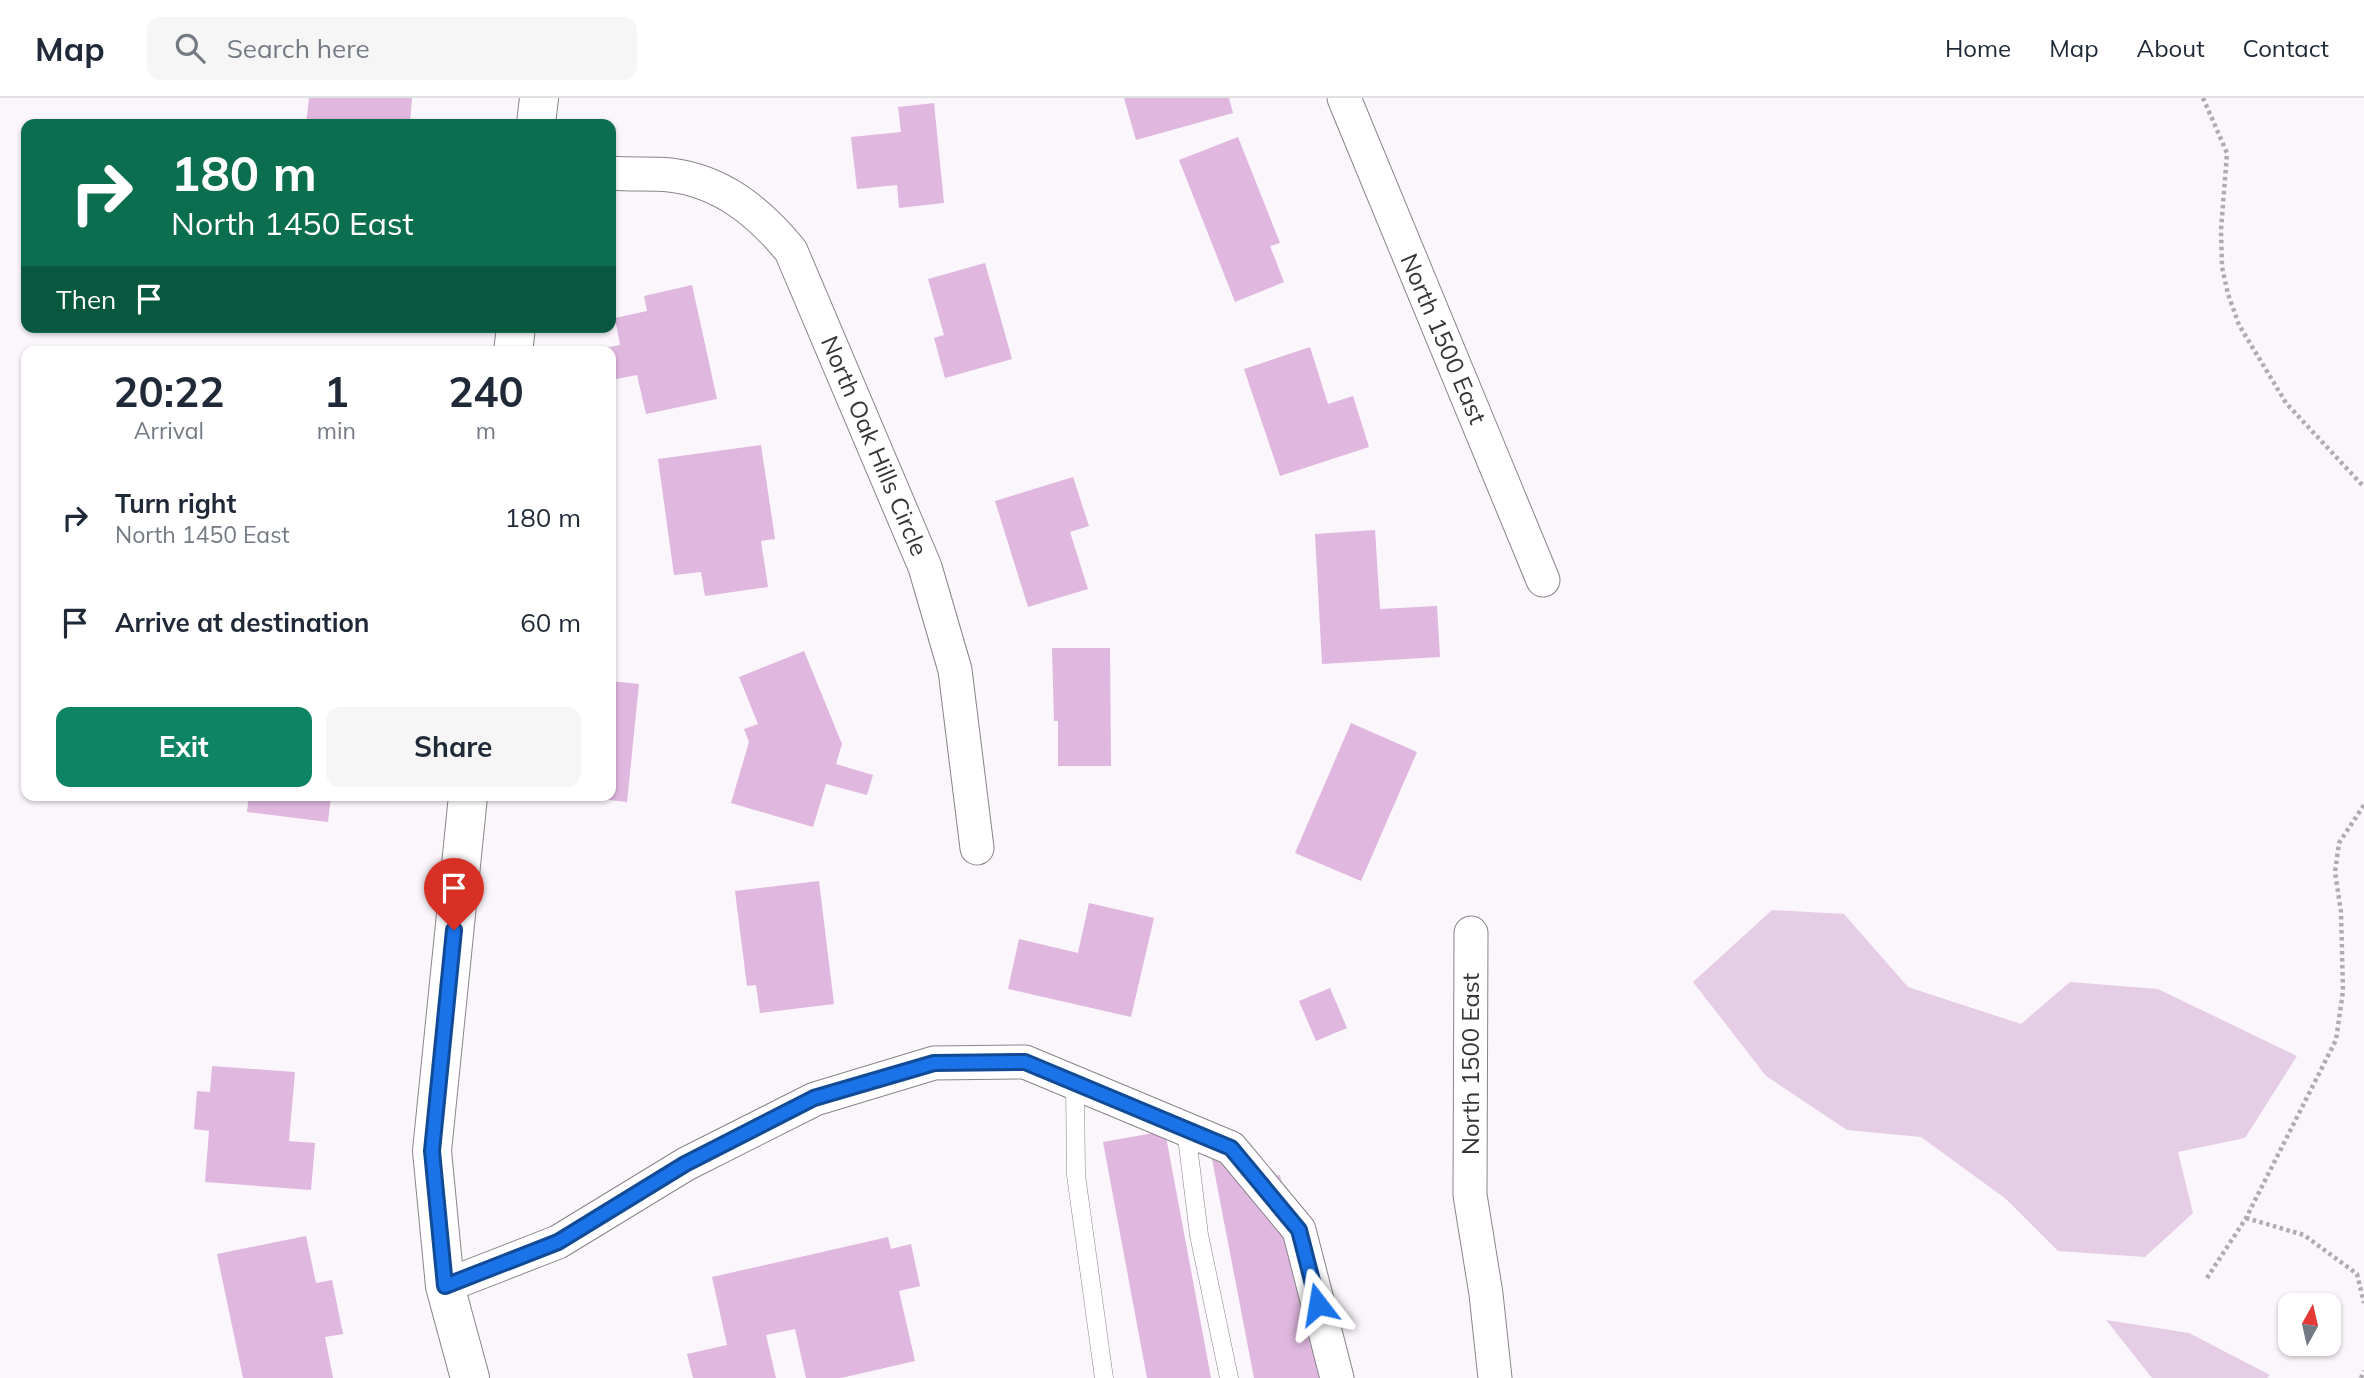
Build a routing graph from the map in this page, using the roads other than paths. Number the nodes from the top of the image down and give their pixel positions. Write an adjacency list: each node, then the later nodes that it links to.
1 (538, 98): 3 (street)
2 (1344, 98): 5 (street, North 1500 East)
3 (536, 119)
4 (616, 173): 7 (street, North Oak Hills Circle)
5 (1543, 580)
6 (467, 801): 11 (street)
7 (977, 848)
8 (1471, 933): 16 (street, North 1500 East)
9 (1075, 1083): 10 (street); 11 (street); 13 (lane)
10 (1186, 1129): 14 (lane); 15 (street)
11 (445, 1286): 12 (street)
12 (470, 1378)
13 (1104, 1378)
14 (1229, 1378)
15 (1337, 1378)
16 (1495, 1378)

